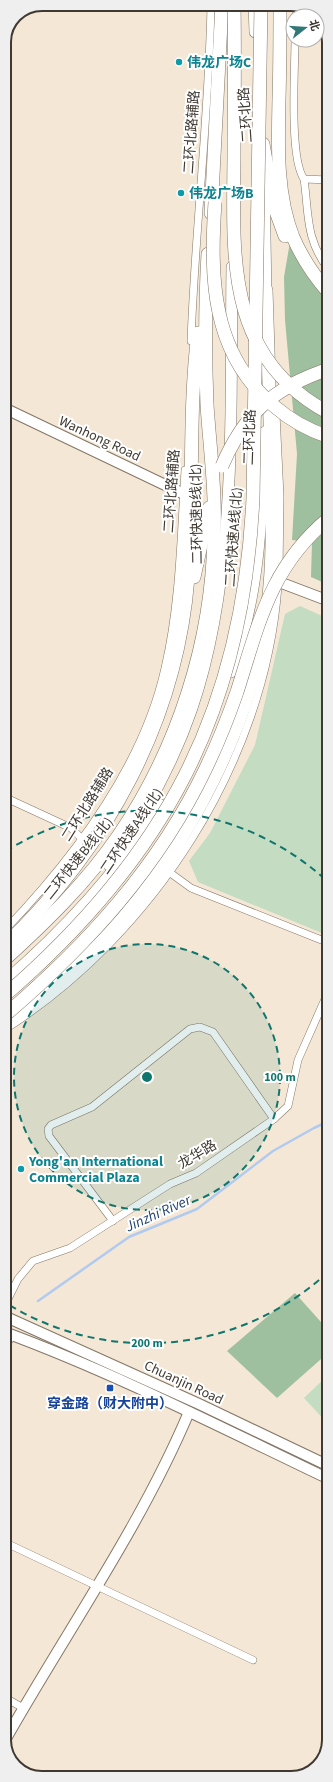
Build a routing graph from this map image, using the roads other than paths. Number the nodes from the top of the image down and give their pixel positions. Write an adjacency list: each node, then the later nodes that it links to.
1 (211, 11): 23 (street, 二环北路辅路)
2 (222, 11): 34 (highway, 二环快速B线(北))
3 (226, 11): 14 (highway)
4 (235, 11): 20 (highway, bridge)
5 (235, 11): 35 (main road, 二环北路)
6 (254, 11): 11 (main road, 二环北路)
7 (262, 11): 11 (street)
8 (262, 11): 37 (highway, 二环快速A线(北), bridge)
9 (280, 11): 16 (highway)
10 (295, 48): 12 (street)
11 (259, 101): 17 (highway); 18 (main road, 二环北路)
12 (304, 178): 13 (street); 15 (street)
13 (322, 179)
14 (215, 202): 22 (highway, bridge); 27 (highway, bridge)
15 (322, 259)
16 (322, 285)
17 (322, 288)
18 (266, 290): 25 (street); 36 (main road, 二环北路); 40 (highway)
19 (322, 372): 27 (highway, bridge)
20 (322, 408)
21 (11, 411): 23 (main road, Wanhong Road)
22 (322, 434)
23 (184, 494): 29 (street, 二环北路辅路)
24 (322, 525): 39 (highway, bridge)
25 (279, 582): 26 (main road); 30 (street)
26 (322, 598)
27 (178, 650): 32 (highway)
28 (11, 800): 29 (street)
29 (82, 839): 31 (street, 二环北路辅路)
30 (169, 872): 33 (street); 41 (street)
31 (11, 923)
32 (11, 939)
33 (322, 940)
34 (11, 954)
35 (11, 968)
36 (11, 976)
37 (11, 990)
38 (322, 1006): 42 (street, 龙华路)
39 (11, 1010)
40 (11, 1016)
41 (11, 1025)
42 (274, 1119): 43 (street, 龙华路); 43 (street)
43 (113, 1220): 44 (street, 龙华路)
44 (11, 1294)
45 (11, 1319): 48 (main road, Chuanjin Road)
46 (11, 1334): 47 (main road, Chuanjin Road)
47 (189, 1412): 49 (main road, Chuanjin Road); 51 (main road)
48 (322, 1463)
49 (322, 1476)
50 (11, 1545): 51 (street)
51 (98, 1587): 52 (street); 54 (main road)
52 (253, 1660)
53 (11, 1701): 54 (street)
54 (23, 1708): 55 (main road)
55 (11, 1729)

